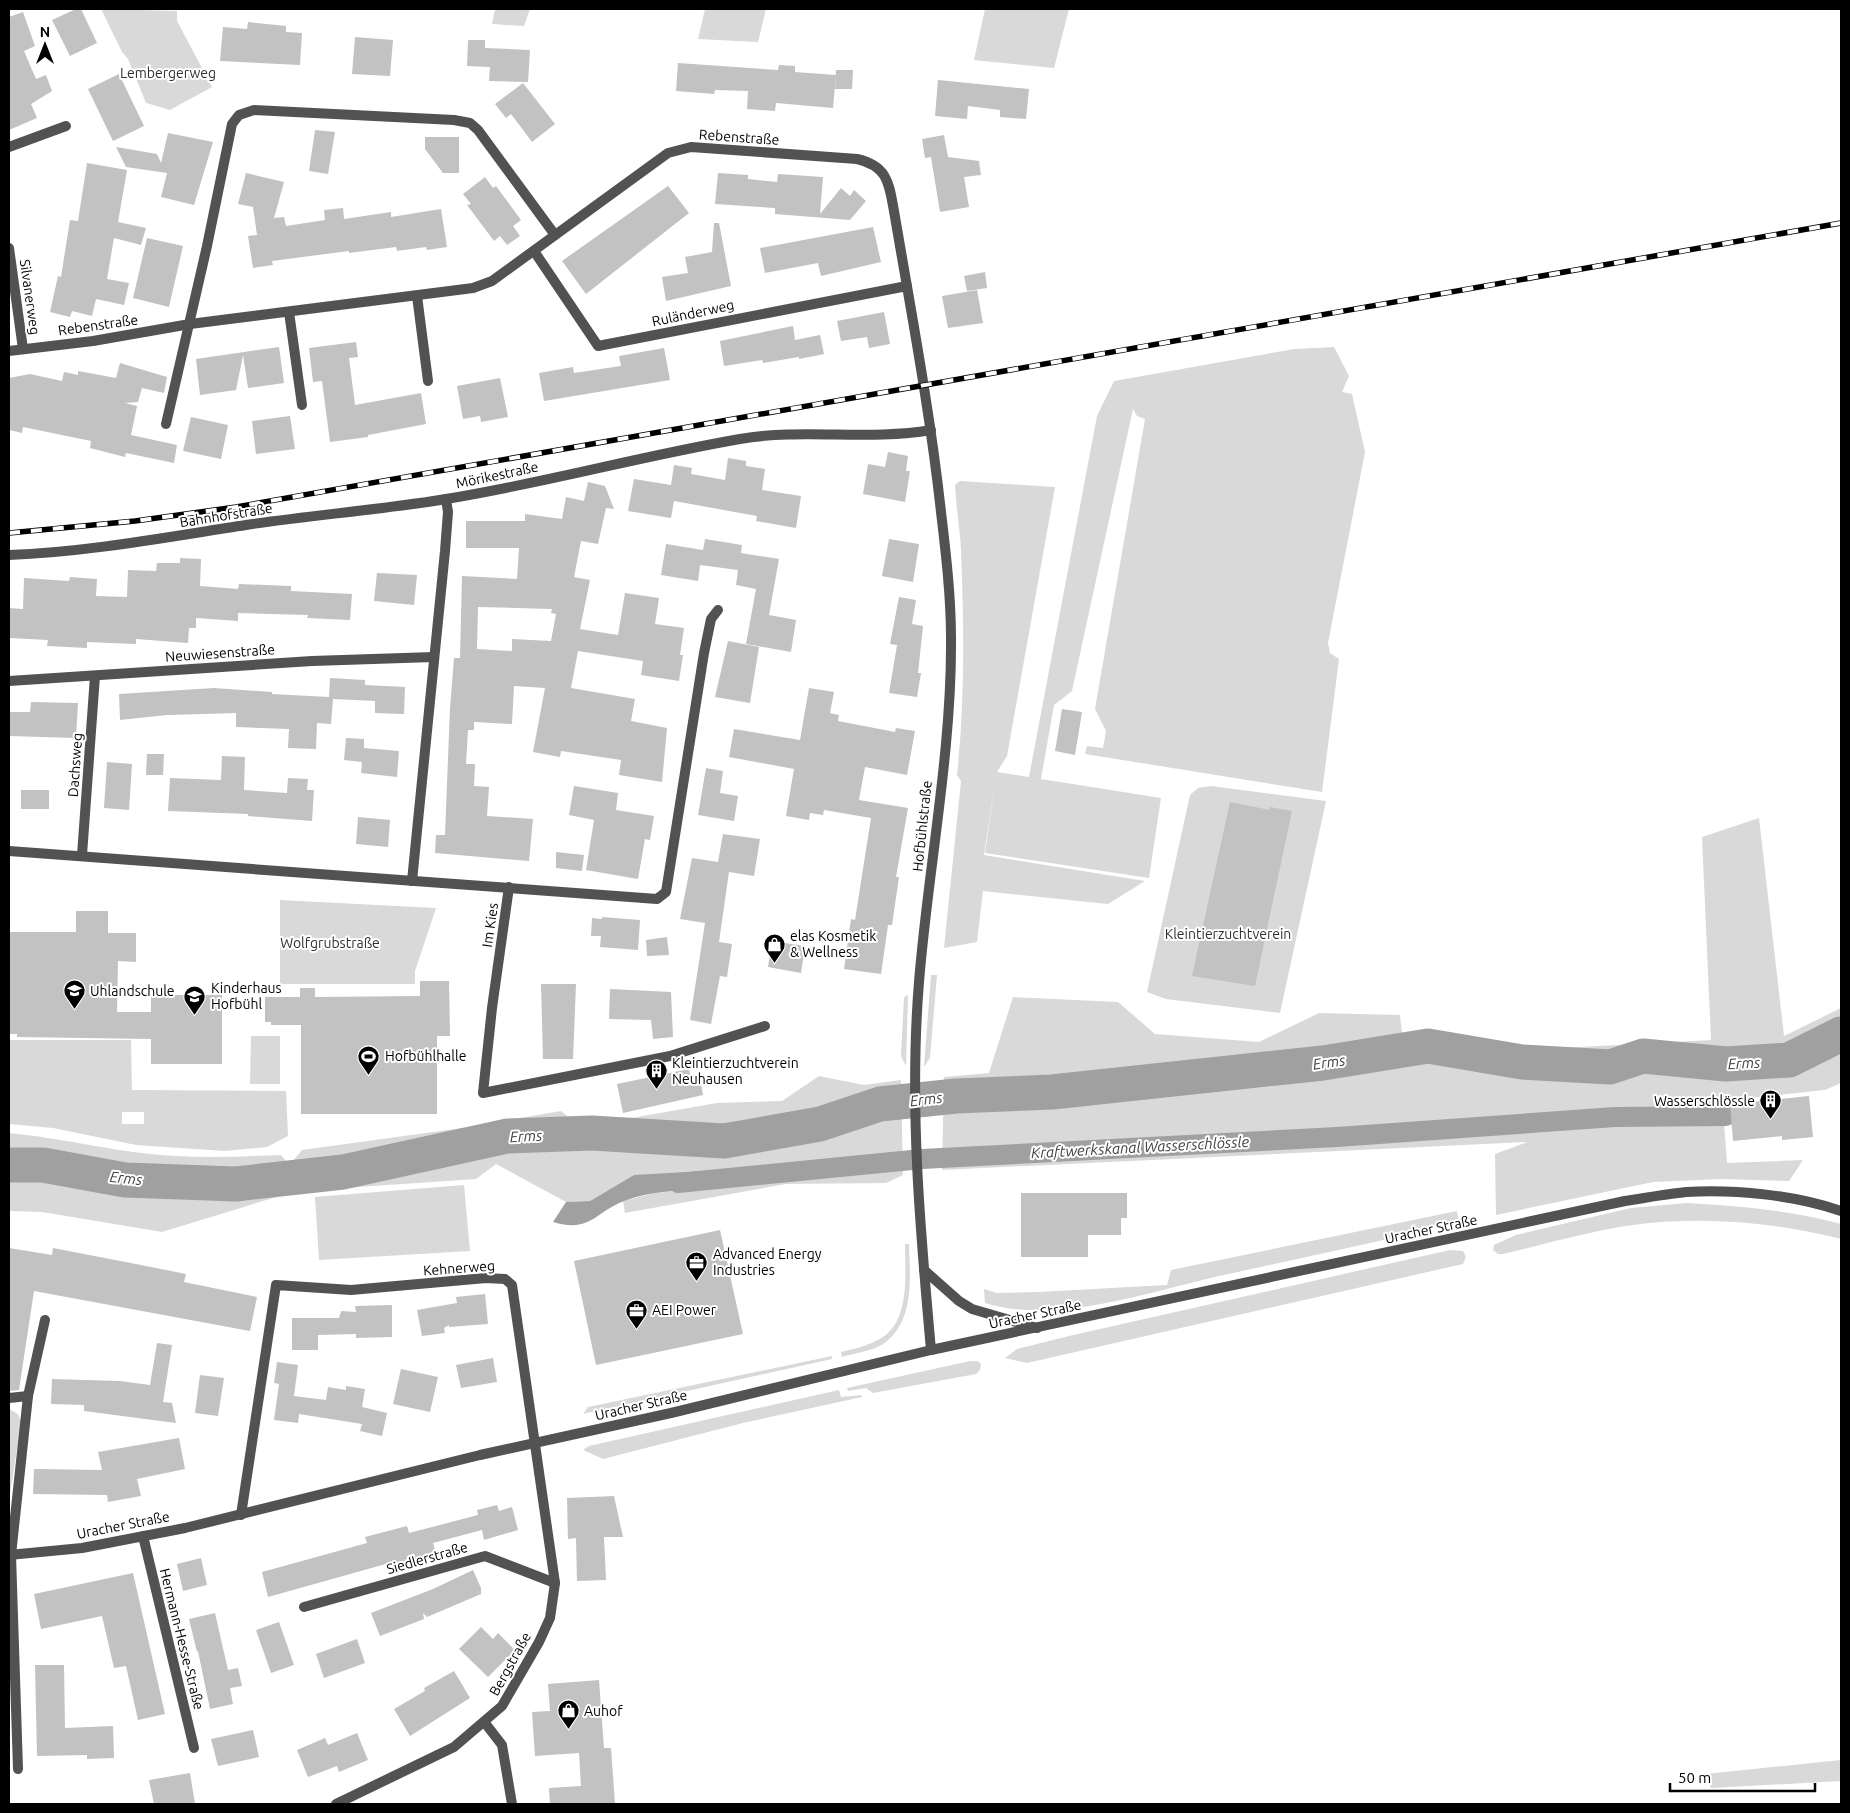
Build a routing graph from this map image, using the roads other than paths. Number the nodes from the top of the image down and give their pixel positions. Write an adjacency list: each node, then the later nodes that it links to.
1 (66, 126): 2 (street)
2 (9, 147)
3 (555, 235): 5 (street, Rebenstraße); 6 (street, Rebenstraße); 9 (street)
4 (9, 248): 10 (street, Silvanerweg)
5 (534, 251): 6 (street, Ruländerweg); 7 (street, Rebenstraße)
6 (907, 286): 13 (street, Rebenstraße)
7 (417, 296): 8 (street, Rebenstraße); 12 (street)
8 (288, 312): 9 (street, Rebenstraße); 14 (street)
9 (190, 324): 10 (street, Rebenstraße); 15 (street)
10 (23, 349): 11 (street, Rebenstraße)
11 (9, 351)
12 (428, 381)
13 (924, 385): 16 (street, Hofbühlstraße)
14 (302, 405)
15 (166, 424)
16 (931, 430): 17 (street, Mörikestraße); 29 (street, Hofbühlstraße)
17 (446, 499): 18 (street, Bahnhofstraße); 20 (street, Mörikestraße)
18 (9, 555)
19 (718, 610): 26 (street, Im Kies)
20 (434, 657): 21 (street, Neuwiesenstraße); 25 (street, Mörikestraße)
21 (95, 676): 22 (street, Neuwiesenstraße); 24 (street, Dachsweg)
22 (9, 681)
23 (9, 850): 24 (street)
24 (82, 855): 25 (street)
25 (412, 880): 26 (street)
26 (509, 887): 27 (street, Im Kies)
27 (765, 1026)
28 (1841, 1211): 31 (street, Uracher Straße)
29 (924, 1270): 31 (street); 32 (street, Hofbühlstraße)
30 (45, 1320): 33 (street)
31 (1037, 1328): 32 (street, Uracher Straße)
32 (931, 1350): 35 (street, Uracher Straße)
33 (28, 1396): 34 (street); 38 (street)
34 (9, 1398)
35 (534, 1444): 36 (street, Uracher Straße); 36 (street, Kehnerweg); 39 (street, Bergstraße)
36 (241, 1515): 37 (street, Uracher Straße)
37 (143, 1536): 38 (street, Uracher Straße); 42 (street, Hermann-Hesse-Straße)
38 (10, 1555): 43 (street)
39 (555, 1583): 40 (street, Siedlerstraße); 41 (street, Bergstraße)
40 (304, 1607)
41 (485, 1723): 44 (street, Bergstraße); 45 (street)
42 (194, 1748)
43 (18, 1769)
44 (336, 1804)
45 (512, 1804)

